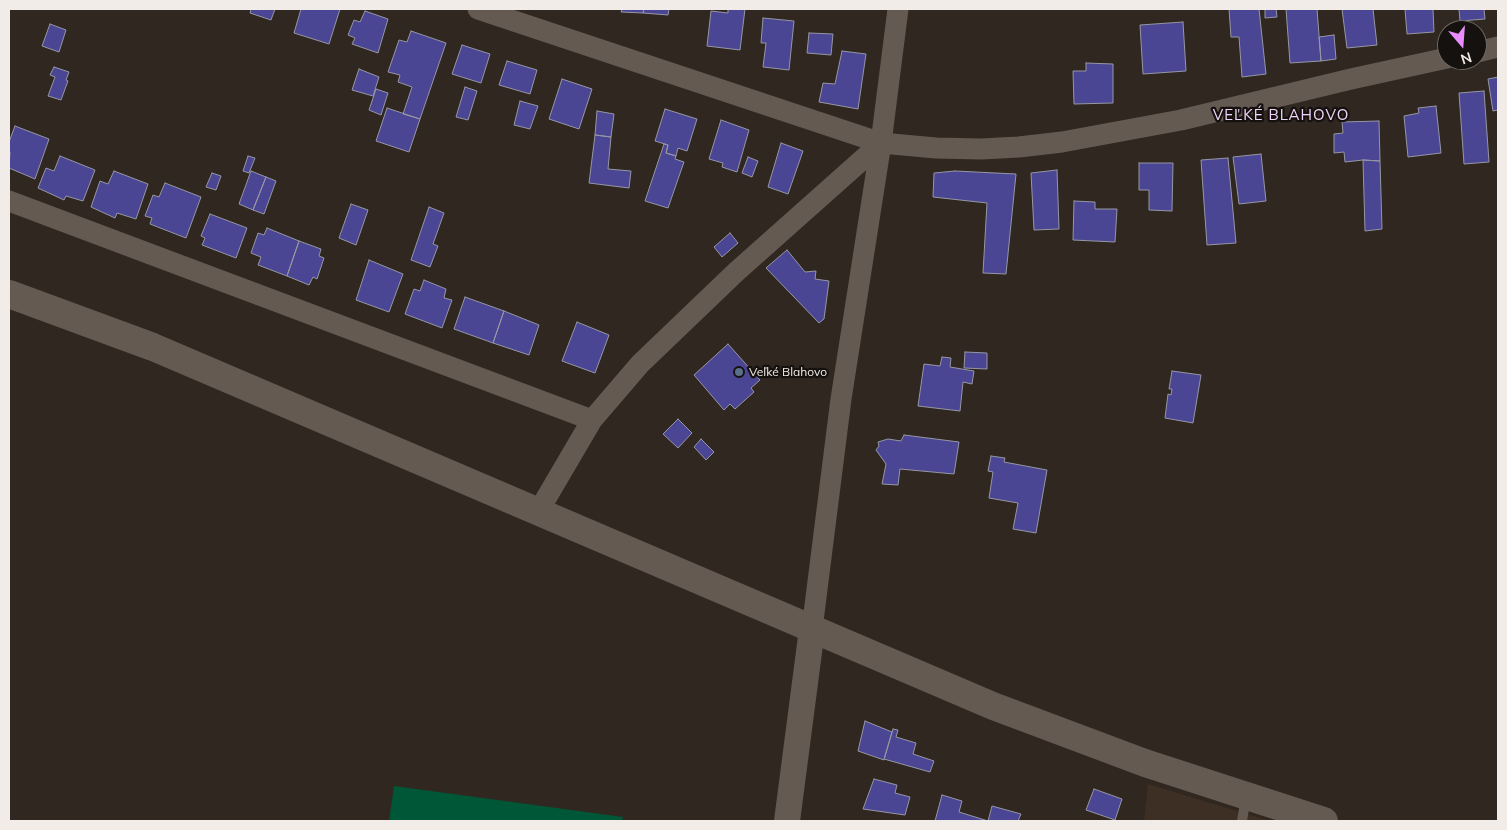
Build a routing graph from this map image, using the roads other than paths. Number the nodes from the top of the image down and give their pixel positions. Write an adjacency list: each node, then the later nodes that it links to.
1 (478, 9): 4 (street)
2 (898, 9): 4 (street)
3 (1437, 60): 4 (street)
4 (881, 144): 7 (street); 9 (street)
5 (9, 200): 7 (street)
6 (9, 294): 8 (main road)
7 (592, 420): 8 (street)
8 (538, 512): 9 (main road)
9 (812, 629): 10 (main road); 11 (street)
10 (1244, 809): 12 (main road)
11 (787, 821)
12 (1324, 821)

